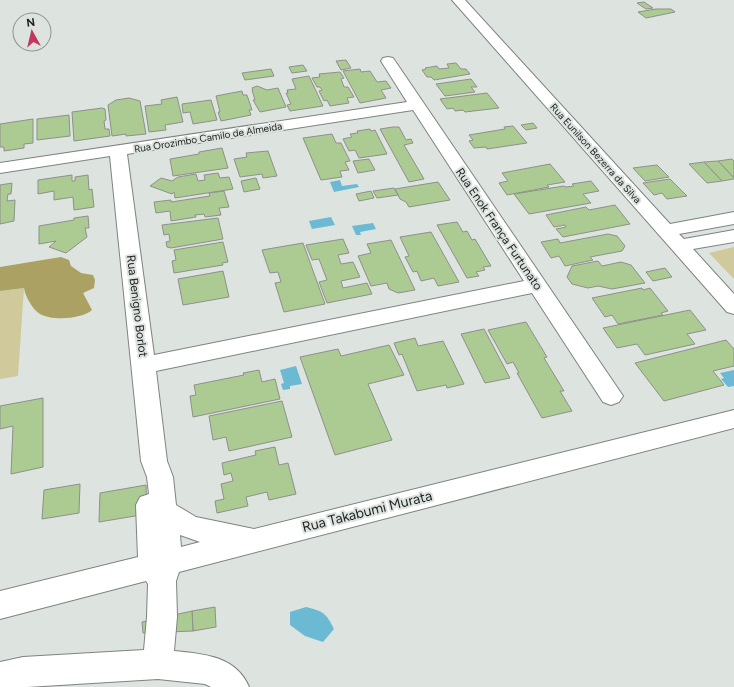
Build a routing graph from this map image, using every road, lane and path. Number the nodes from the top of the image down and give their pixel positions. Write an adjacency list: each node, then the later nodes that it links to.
1 (458, 0): 7 (street, Rua Eunilson Bezerra da Silva)
2 (388, 61): 3 (street, Rua Enok França Furtunato)
3 (416, 106): 4 (street, Rua Orozimbo Camilo de Almeida); 10 (street, Rua Enok França Furtunato)
4 (118, 151): 5 (street, Rua Orozimbo Camilo de Almeida); 12 (street, Rua Benigno Borlot)
5 (0, 168)
6 (734, 218): 7 (street)
7 (665, 231): 9 (street, Rua Eunilson Bezerra da Silva)
8 (734, 236): 9 (street)
9 (679, 246): 11 (street, Rua Eunilson Bezerra da Silva)
10 (537, 285): 12 (street); 13 (street, Rua Enok França Furtunato)
11 (734, 307)
12 (144, 365): 15 (street, Rua Benigno Borlot)
13 (611, 396)
14 (734, 418): 17 (street, Rua Takabumi Murata)
15 (154, 461): 16 (street); 18 (street)
16 (163, 510): 17 (street); 18 (street)
17 (256, 540): 18 (street, Rua Takabumi Murata)
18 (161, 570): 19 (street, Rua Takabumi Murata); 20 (street)
19 (0, 605)
20 (158, 664): 21 (street); 22 (street)
21 (0, 677)
22 (233, 687)

